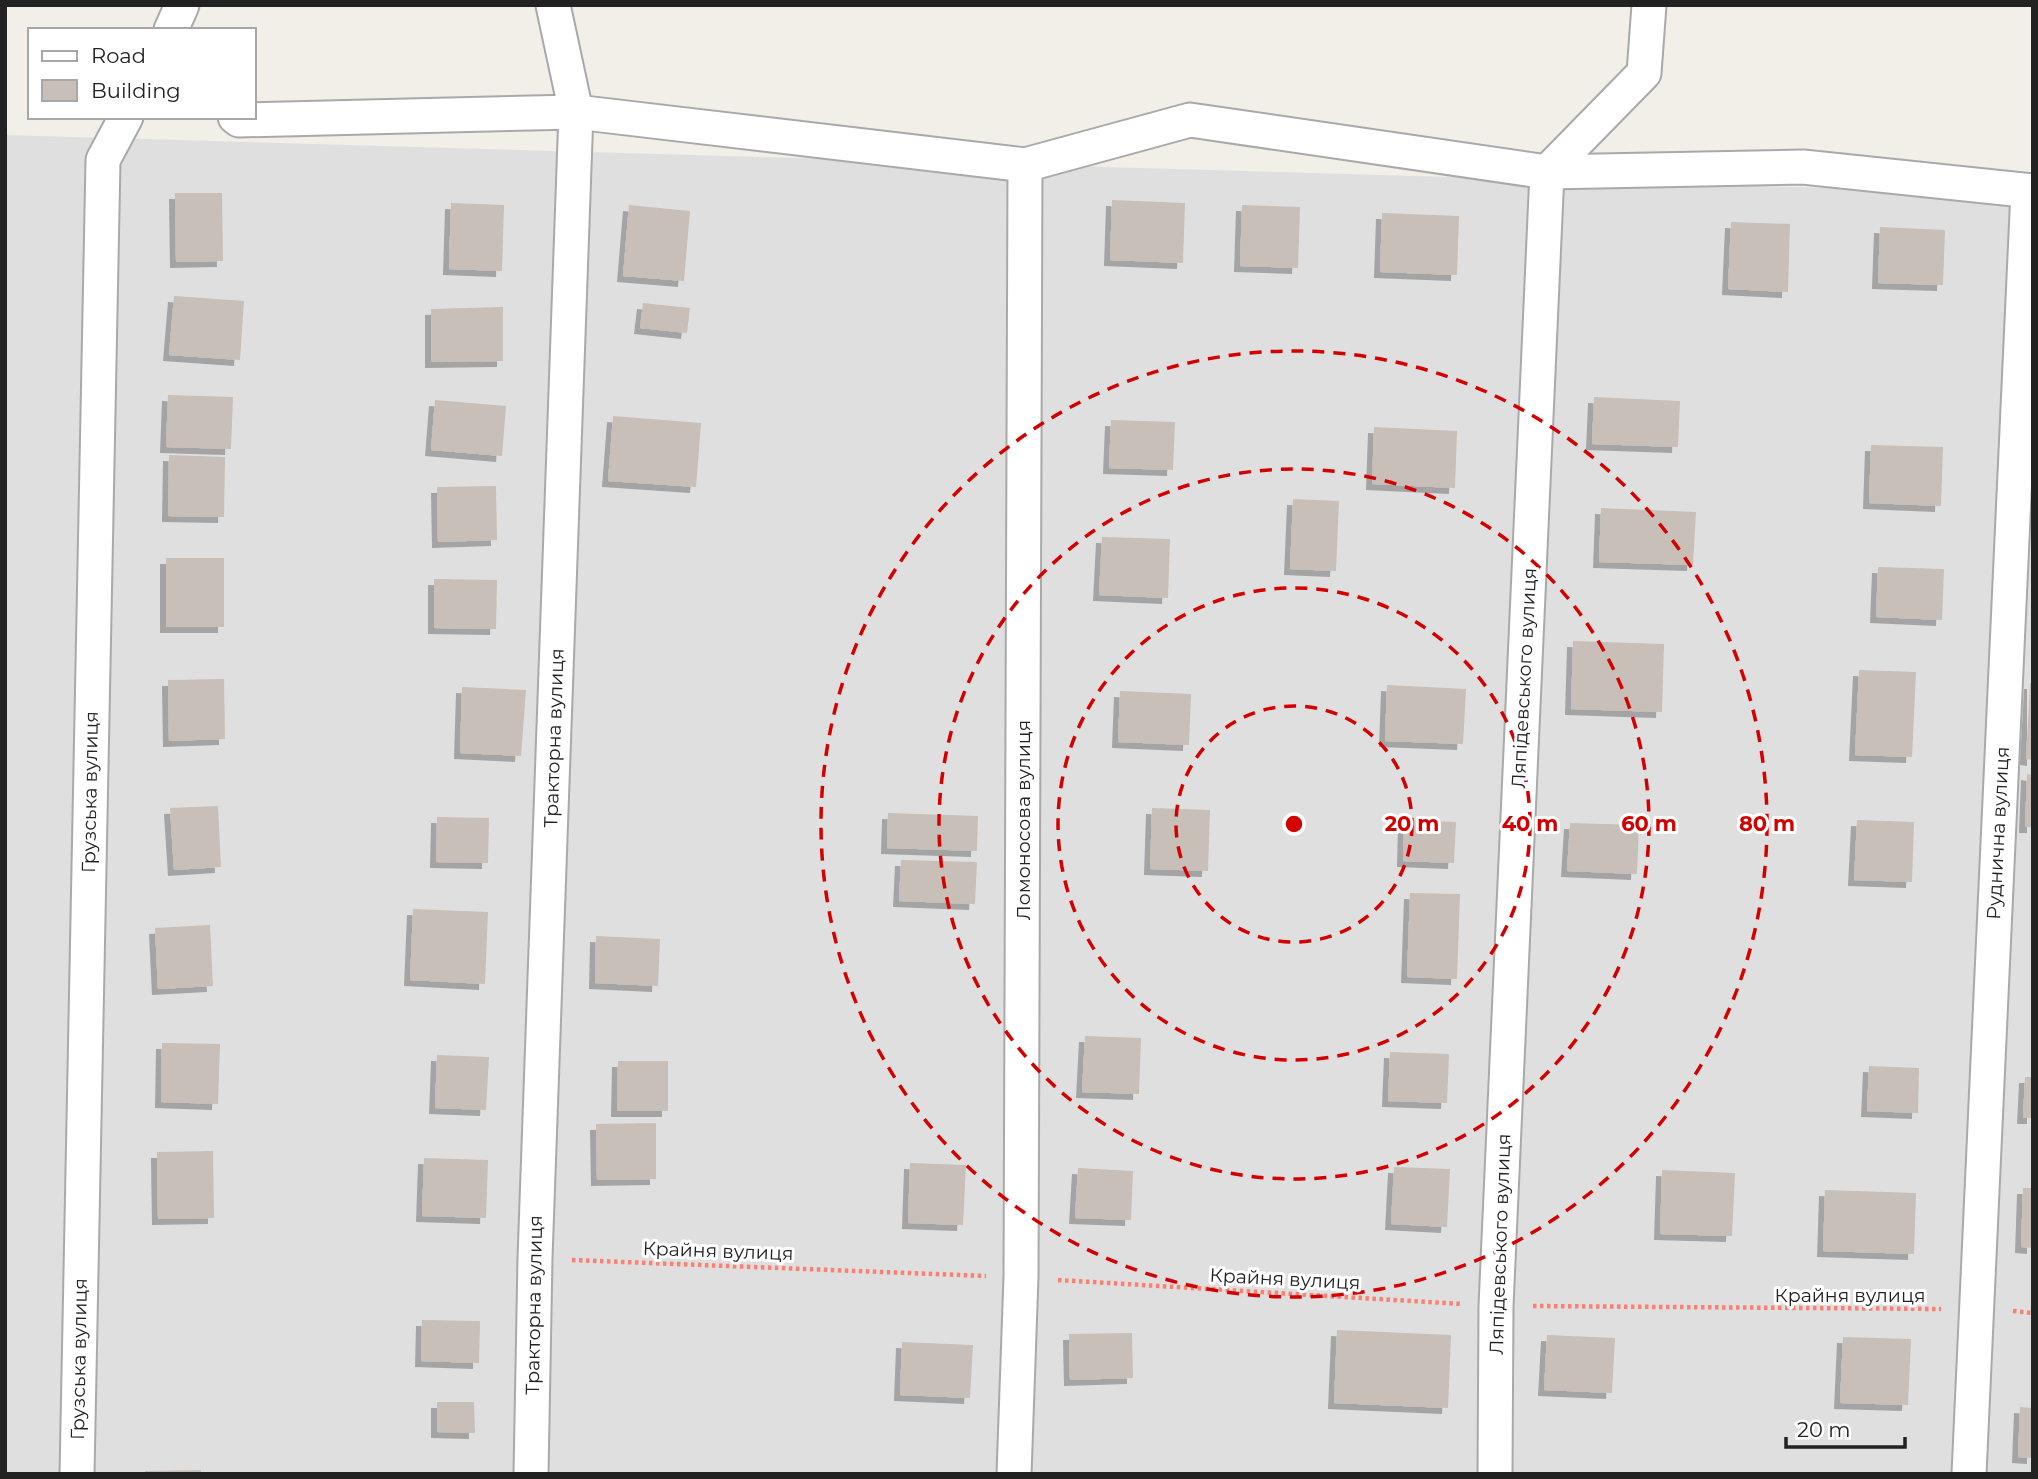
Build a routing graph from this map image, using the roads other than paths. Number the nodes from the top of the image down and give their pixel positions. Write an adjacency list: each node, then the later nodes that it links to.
1 (181, 5): 4 (street)
2 (554, 5): 5 (street, Тракторна вулиця)
3 (1649, 5): 9 (street)
4 (172, 28)
5 (576, 112): 7 (street); 8 (street); 12 (street, Тракторна вулиця)
6 (125, 119): 11 (street, Грузська вулиця)
7 (238, 119)
8 (1025, 165): 9 (street); 13 (street, Ломоносова вулиця)
9 (1546, 172): 10 (street); 14 (street, Ляпідевського вулиця)
10 (2031, 191): 15 (street, Руднична вулиця)
11 (77, 1474)
12 (531, 1474)
13 (1014, 1474)
14 (1495, 1474)
15 (1969, 1474)

